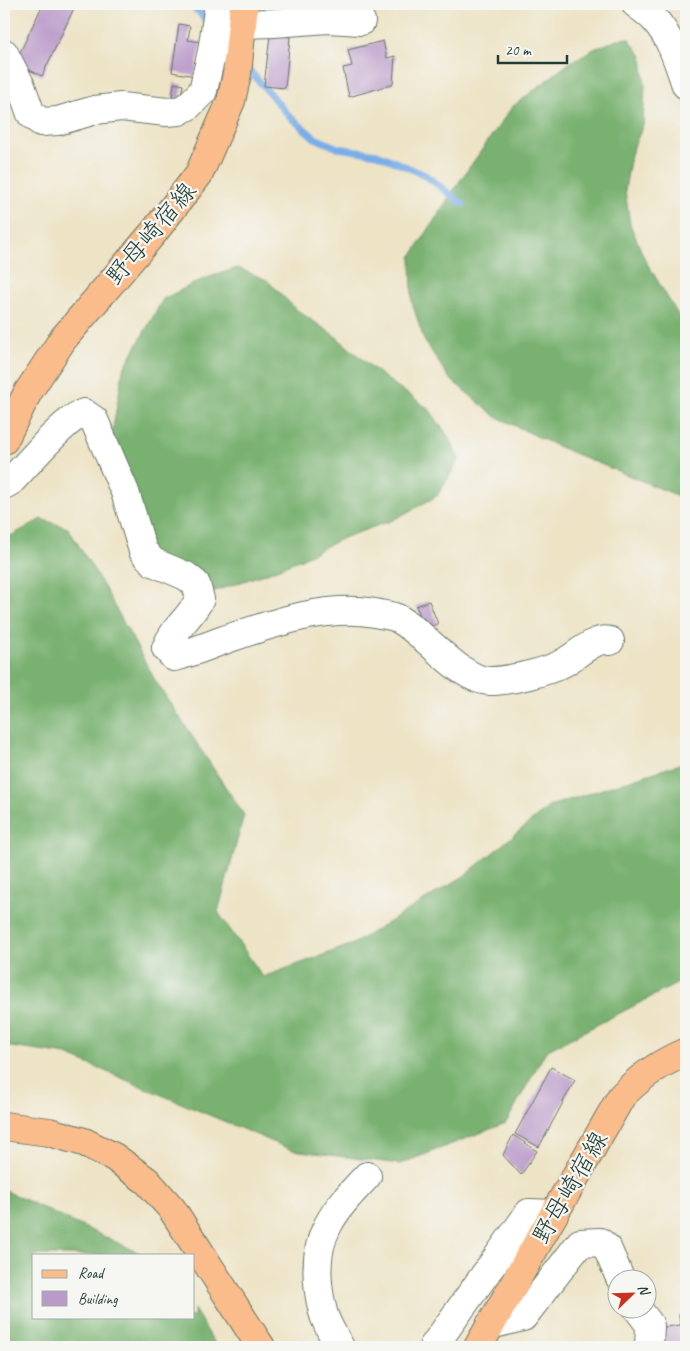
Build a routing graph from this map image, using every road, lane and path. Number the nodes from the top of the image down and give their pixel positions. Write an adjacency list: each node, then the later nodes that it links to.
1 (219, 4): 6 (street)
2 (636, 4): 7 (street)
3 (243, 14): 4 (street); 8 (main road, 野母崎宿線)
4 (280, 14): 5 (street)
5 (361, 21)
6 (4, 53)
7 (686, 86)
8 (4, 440)
9 (4, 485): 10 (street)
10 (610, 641)
11 (686, 1052): 14 (main road, 野母崎宿線)
12 (4, 1126): 18 (main road)
13 (367, 1176): 19 (street)
14 (554, 1214): 17 (main road, 野母崎宿線); 20 (street)
15 (616, 1268): 17 (street)
16 (645, 1318): 21 (street)
17 (484, 1336)
18 (261, 1347)
19 (340, 1347)
20 (433, 1347)
21 (650, 1347)

